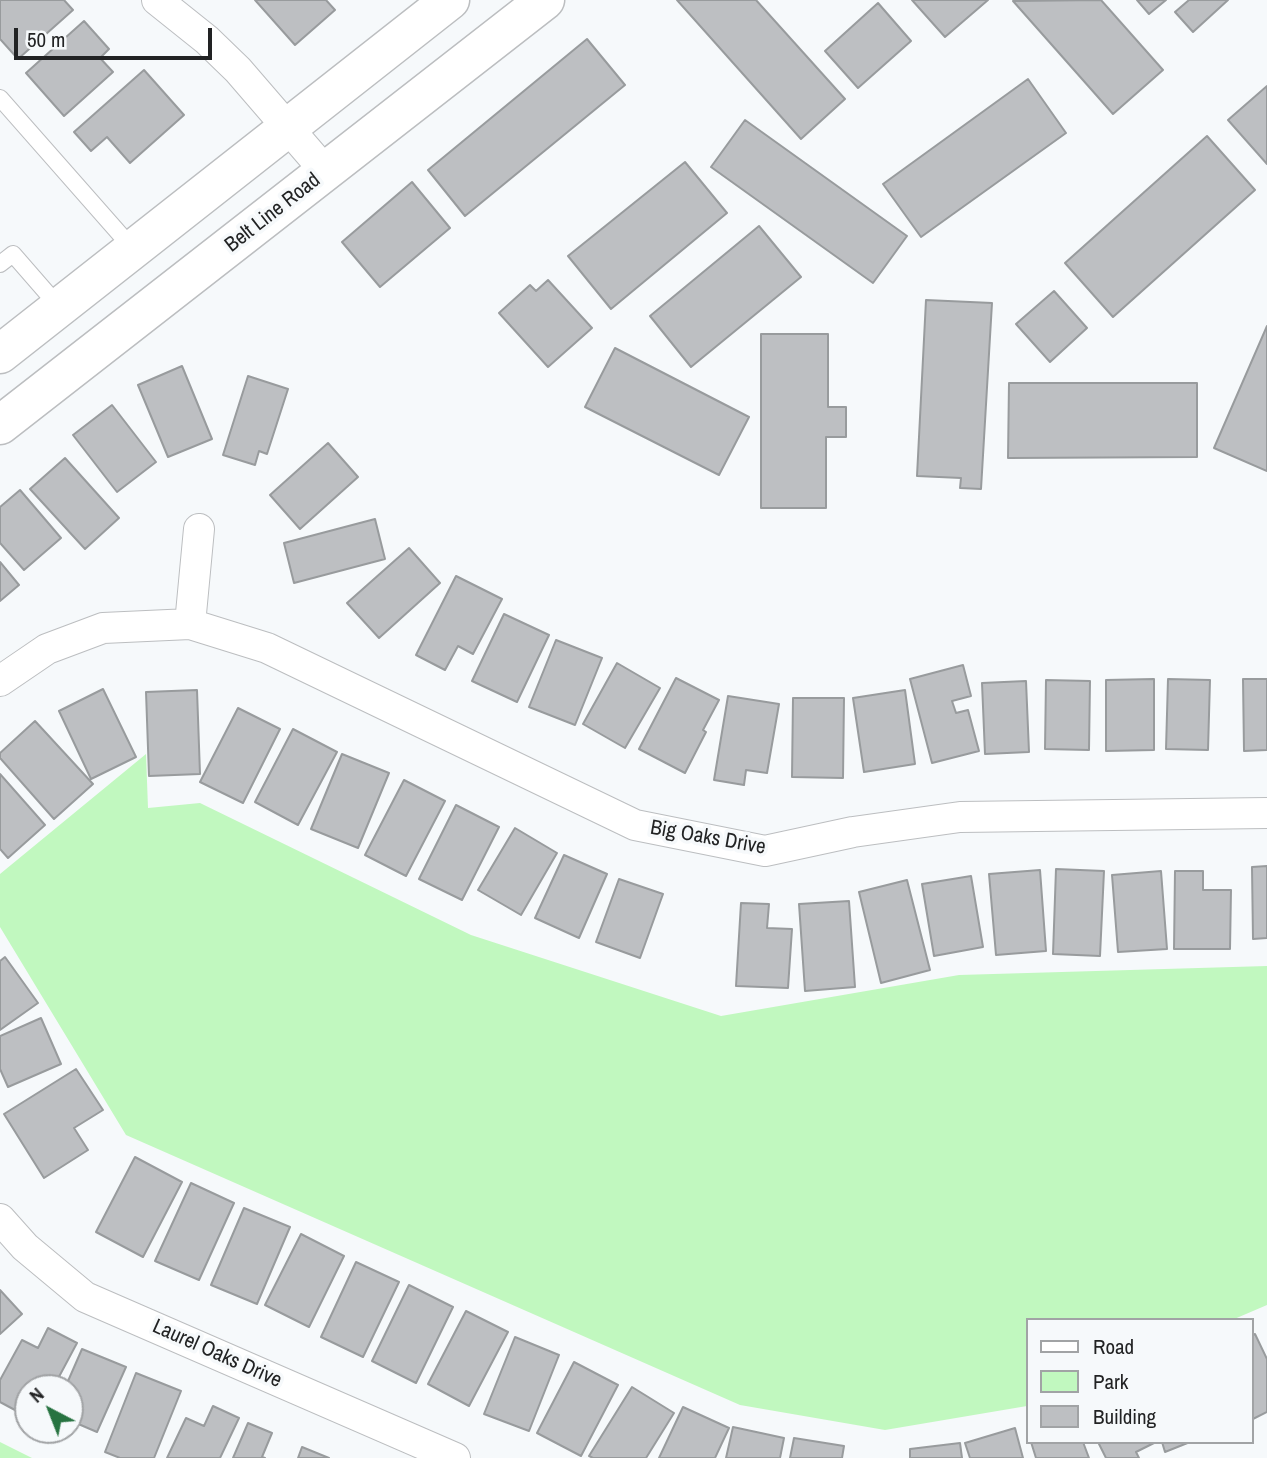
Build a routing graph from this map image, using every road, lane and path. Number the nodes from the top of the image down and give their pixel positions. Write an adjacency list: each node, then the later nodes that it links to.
1 (157, 0): 5 (street)
2 (450, 0): 5 (main road)
3 (545, 0): 6 (main road, Belt Line Road)
4 (0, 98): 7 (lane)
5 (286, 126): 6 (street); 7 (main road)
6 (326, 172): 11 (main road, Belt Line Road)
7 (134, 249): 9 (main road)
8 (0, 264): 9 (lane)
9 (60, 308): 10 (main road)
10 (0, 354)
11 (0, 425)
12 (199, 528): 13 (street)
13 (190, 624): 14 (street, Big Oaks Drive); 15 (street, Big Oaks Drive)
14 (0, 681)
15 (1267, 813)
16 (0, 1219): 17 (street, Laurel Oaks Drive)
17 (455, 1458)

